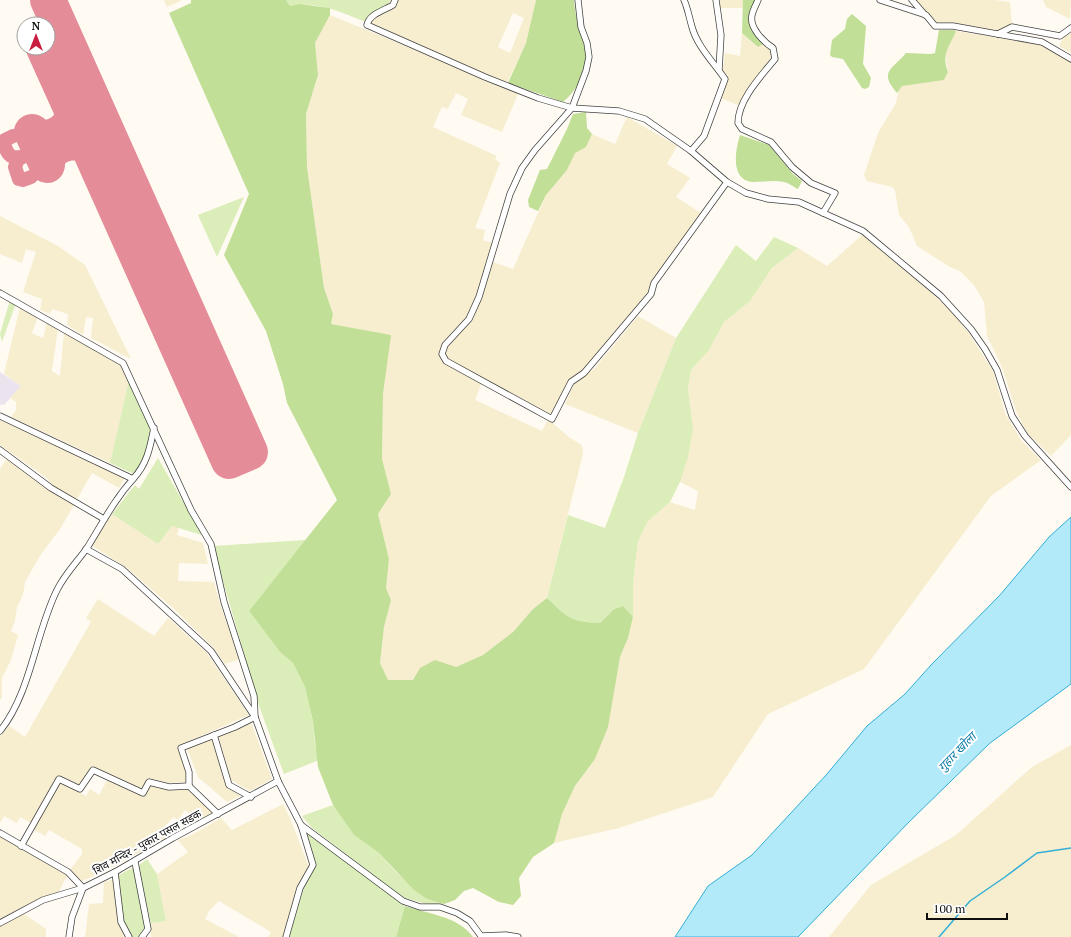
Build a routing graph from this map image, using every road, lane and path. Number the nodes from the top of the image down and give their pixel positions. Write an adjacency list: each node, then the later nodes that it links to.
1 (395, 0): 13 (street)
2 (578, 0): 13 (street)
3 (684, 0): 12 (street)
4 (716, 0): 12 (street)
5 (758, 0): 16 (street)
6 (880, 0): 8 (street)
7 (912, 0): 8 (street)
8 (926, 15): 10 (street)
9 (1071, 28): 10 (street)
10 (998, 34): 11 (street)
11 (1071, 58)
12 (719, 70): 14 (street)
13 (572, 108): 14 (street); 15 (street)
14 (691, 151): 15 (street)
15 (727, 182): 16 (street)
16 (823, 213): 22 (street)
17 (0, 293): 19 (street)
18 (0, 416): 21 (street)
19 (154, 428): 21 (street); 25 (street)
20 (0, 450): 23 (street)
21 (133, 479): 23 (street)
22 (1071, 487)
23 (104, 519): 24 (street)
24 (86, 549): 25 (street); 26 (street)
25 (255, 717): 27 (street); 28 (street)
26 (0, 731)
27 (214, 735): 29 (street); 30 (street)
28 (278, 781): 30 (street, शिव मन्दिर - पुकार पसल सडक); 32 (street)
29 (189, 786): 31 (street); 34 (street)
30 (251, 797): 31 (street, शिव मन्दिर - पुकार पसल सडक)
31 (218, 814): 35 (street, शिव मन्दिर - पुकार पसल सडक)
32 (301, 825): 42 (street); 43 (street)
33 (0, 834): 34 (street)
34 (21, 846): 37 (street)
35 (135, 862): 36 (street, शिव मन्दिर - पुकार पसल सडक); 41 (street)
36 (115, 872): 37 (street, शिव मन्दिर - पुकार पसल सडक); 40 (street)
37 (82, 888): 38 (street, शिव मन्दिर - पुकार पसल सडक); 39 (street)
38 (0, 923)
39 (68, 937)
40 (129, 937)
41 (142, 937)
42 (286, 937)
43 (518, 937)

